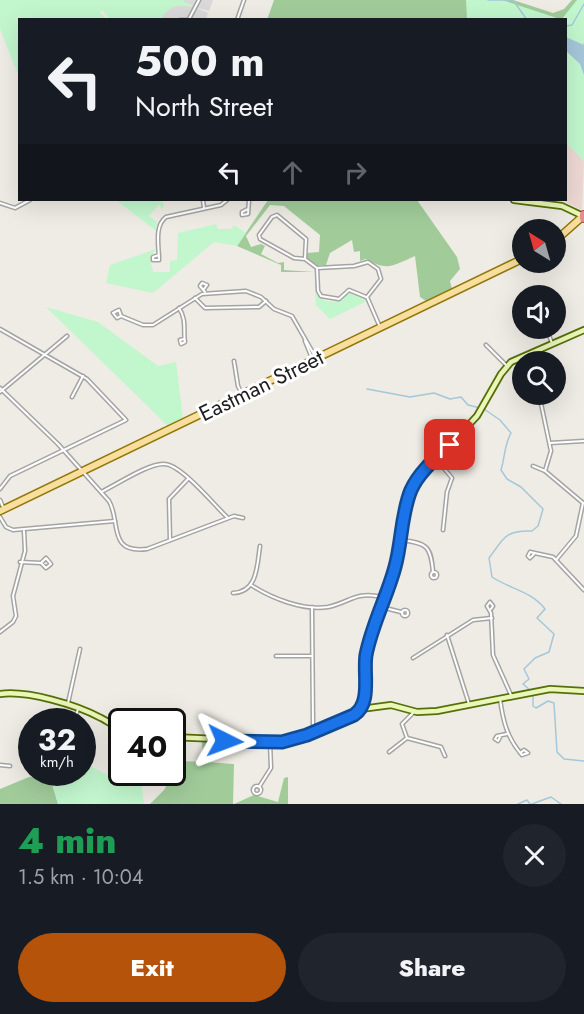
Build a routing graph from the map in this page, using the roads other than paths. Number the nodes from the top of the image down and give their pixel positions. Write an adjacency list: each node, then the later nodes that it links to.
1 (199, 0): 3 (street)
2 (244, 0): 4 (street)
3 (190, 18)
4 (238, 18)
5 (28, 201): 10 (street)
6 (203, 201): 11 (street)
7 (226, 201): 11 (street)
8 (249, 201): 12 (street)
9 (522, 201): 13 (street)
10 (0, 203)
11 (204, 208): 15 (street)
12 (248, 209)
13 (584, 217): 14 (main road)
14 (566, 232)
15 (159, 255)
16 (305, 259): 16 (street); 18 (street)
17 (512, 264): 24 (main road, Eastman Street)
18 (317, 267): 19 (street); 19 (street)
19 (367, 297): 24 (street)
20 (194, 298): 21 (street); 21 (street); 22 (street)
21 (266, 301): 35 (street)
22 (179, 308): 23 (street); 28 (street)
23 (121, 315)
24 (381, 327): 35 (main road, Eastman Street)
25 (0, 329): 34 (street)
26 (584, 330): 30 (street)
27 (67, 336): 34 (street)
28 (184, 339)
29 (550, 339): 30 (street)
30 (552, 343): 32 (street)
31 (486, 345): 37 (street)
32 (539, 348): 33 (street); 37 (street)
33 (539, 351)
34 (44, 354): 38 (street); 39 (street)
35 (314, 359): 40 (main road, Eastman Street)
36 (234, 360): 40 (street)
37 (507, 366): 46 (street)
38 (82, 375): 41 (street); 45 (street)
39 (1, 390): 45 (street)
40 (242, 394): 48 (main road, Eastman Street)
41 (72, 397)
42 (541, 405): 44 (street)
43 (584, 441): 44 (street)
44 (550, 443): 49 (street)
45 (64, 450): 48 (street); 51 (street)
46 (436, 459): 61 (street); 63 (street)
47 (533, 466): 49 (street)
48 (82, 471): 52 (street); 55 (main road, Eastman Street)
49 (545, 471): 54 (street)
50 (188, 479): 52 (street); 57 (street); 62 (street)
51 (0, 489)
52 (101, 492): 59 (street)
53 (0, 500): 55 (street)
54 (584, 503): 66 (street)
55 (2, 510)
56 (0, 517): 60 (street)
57 (228, 518): 58 (street); 62 (street)
58 (243, 518)
59 (115, 521): 60 (street); 62 (street)
60 (24, 530): 67 (street)
61 (443, 530)
62 (170, 540)
63 (401, 540): 69 (street); 73 (street)
64 (260, 546): 70 (street)
65 (534, 554): 66 (street)
66 (556, 560): 71 (street)
67 (20, 562): 68 (street); 79 (street)
68 (41, 563)
69 (433, 572)
70 (251, 585): 72 (street); 74 (street)
71 (584, 590)
72 (234, 593)
73 (384, 598): 74 (street); 75 (street)
74 (312, 607): 83 (street)
75 (380, 607): 77 (street); 92 (street)
76 (491, 609): 78 (street)
77 (401, 612)
78 (492, 618): 80 (street); 87 (street)
79 (0, 632)
80 (447, 635): 84 (street); 89 (street)
81 (80, 649): 90 (street)
82 (276, 656): 83 (street)
83 (312, 656): 94 (street)
84 (413, 658)
85 (584, 691): 87 (street)
86 (0, 694): 90 (street)
87 (513, 698): 88 (street)
88 (500, 699): 89 (street); 95 (street)
89 (469, 704): 93 (street)
90 (68, 706): 91 (street)
91 (75, 708)
92 (361, 709): 93 (street); 94 (street)
93 (414, 711): 98 (street)
94 (315, 732): 99 (street)
95 (507, 734): 96 (street); 101 (street)
96 (500, 737)
97 (186, 738): 99 (street)
98 (407, 738): 100 (street); 102 (street)
99 (270, 742): 105 (street)
100 (389, 752)
101 (520, 753)
102 (445, 756)
103 (0, 765): 104 (street)
104 (10, 766)
105 (259, 787)

